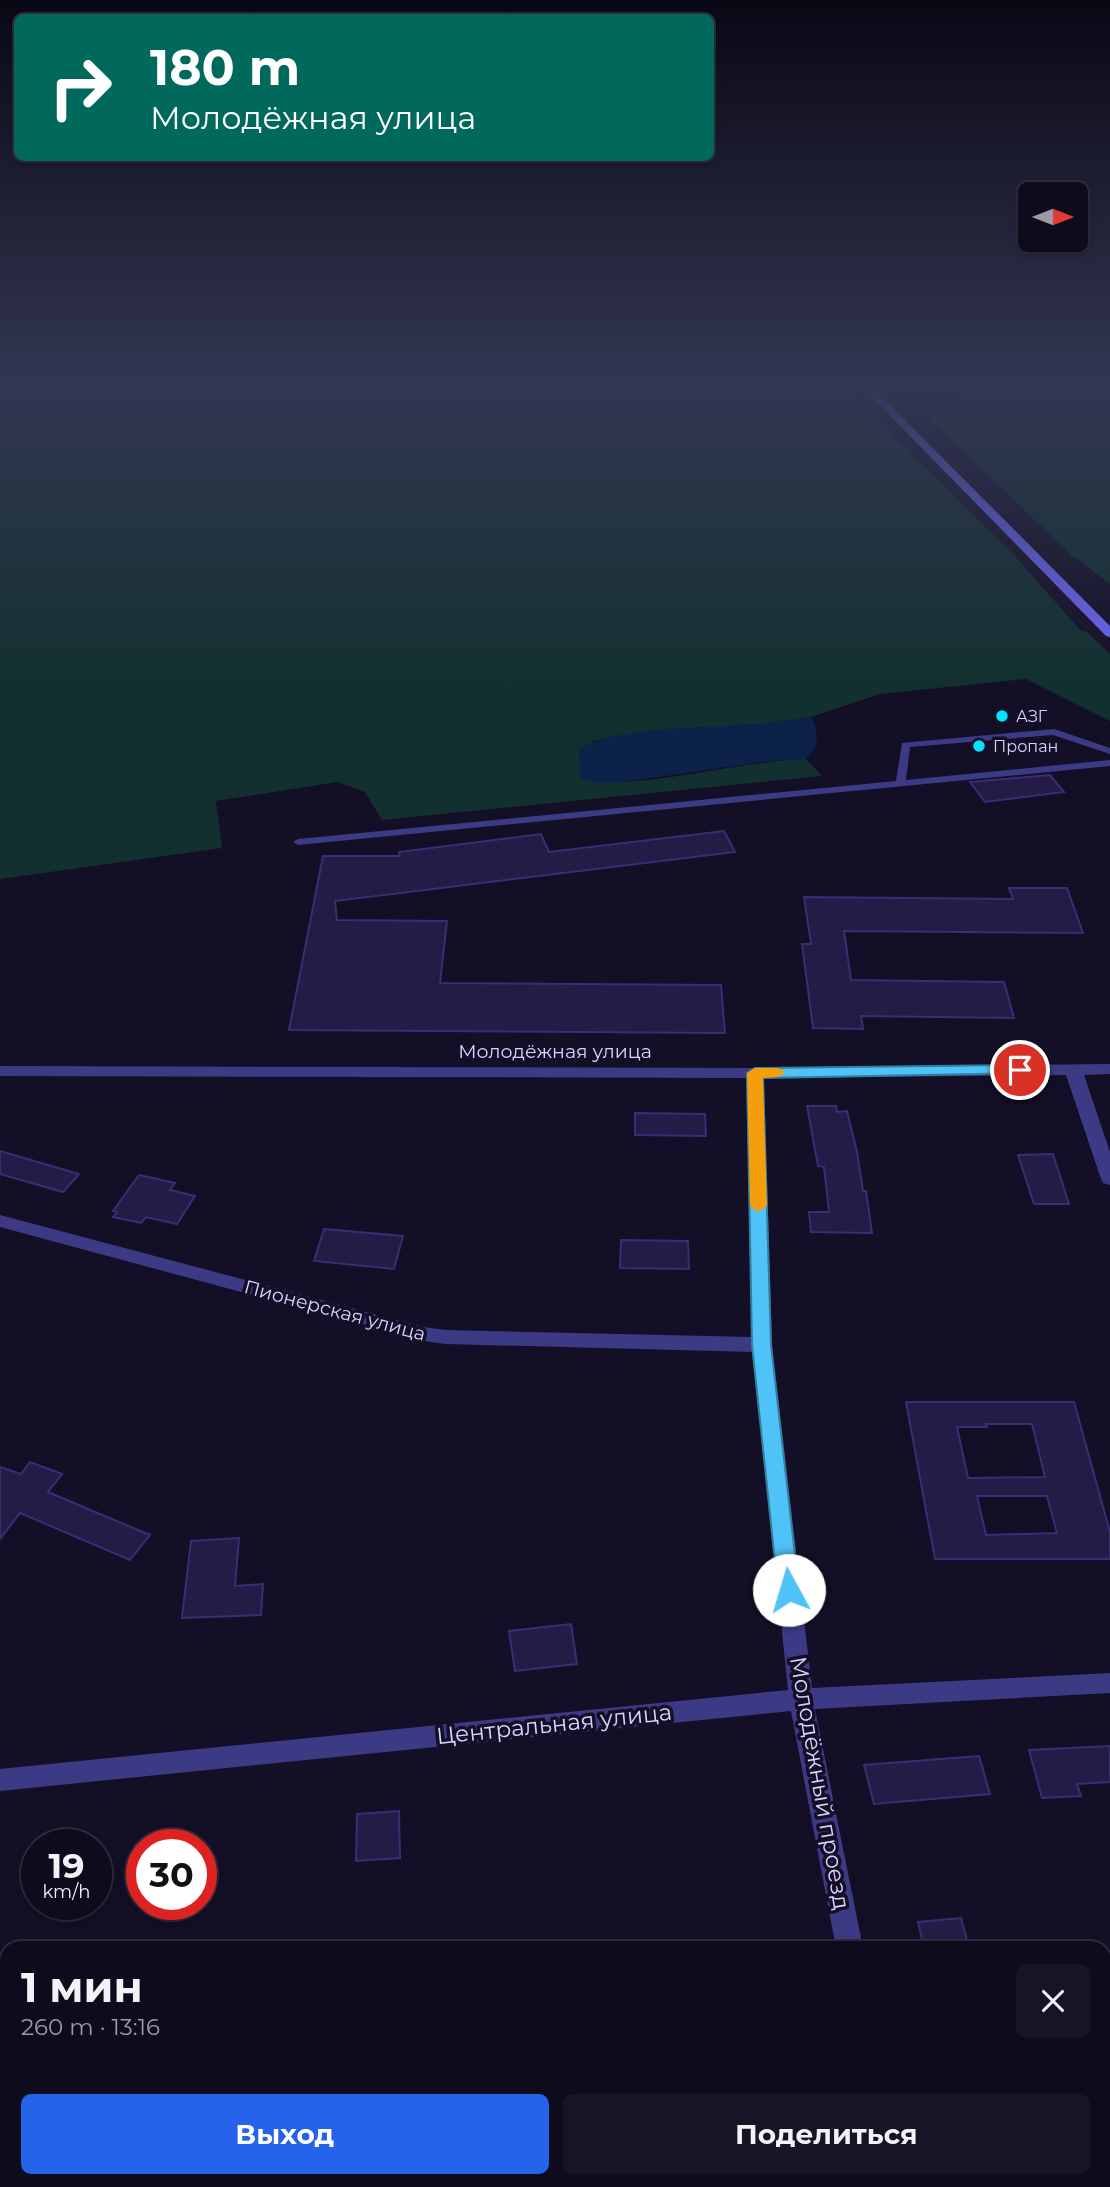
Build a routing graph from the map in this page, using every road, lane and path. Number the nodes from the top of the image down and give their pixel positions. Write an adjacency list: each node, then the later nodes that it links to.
1 (964, 485): 2 (main road)
2 (1110, 633)
3 (1110, 751): 5 (lane)
4 (1110, 763): 5 (lane)
5 (901, 783): 6 (lane)
6 (298, 842)
7 (1073, 1069): 8 (street, Молодёжная улица); 10 (street, Молодёжная улица); 11 (street)
8 (1110, 1069)
9 (0, 1071): 10 (street, Молодёжная улица)
10 (755, 1073): 13 (street, Молодёжный проезд)
11 (1110, 1179)
12 (0, 1221): 13 (street, Пионерская улица)
13 (762, 1345): 15 (street, Молодёжный проезд)
14 (1110, 1683): 15 (street, Центральная улица)
15 (801, 1699): 16 (street, Центральная улица); 17 (street, Молодёжный проезд)
16 (0, 1780)
17 (849, 1941)

